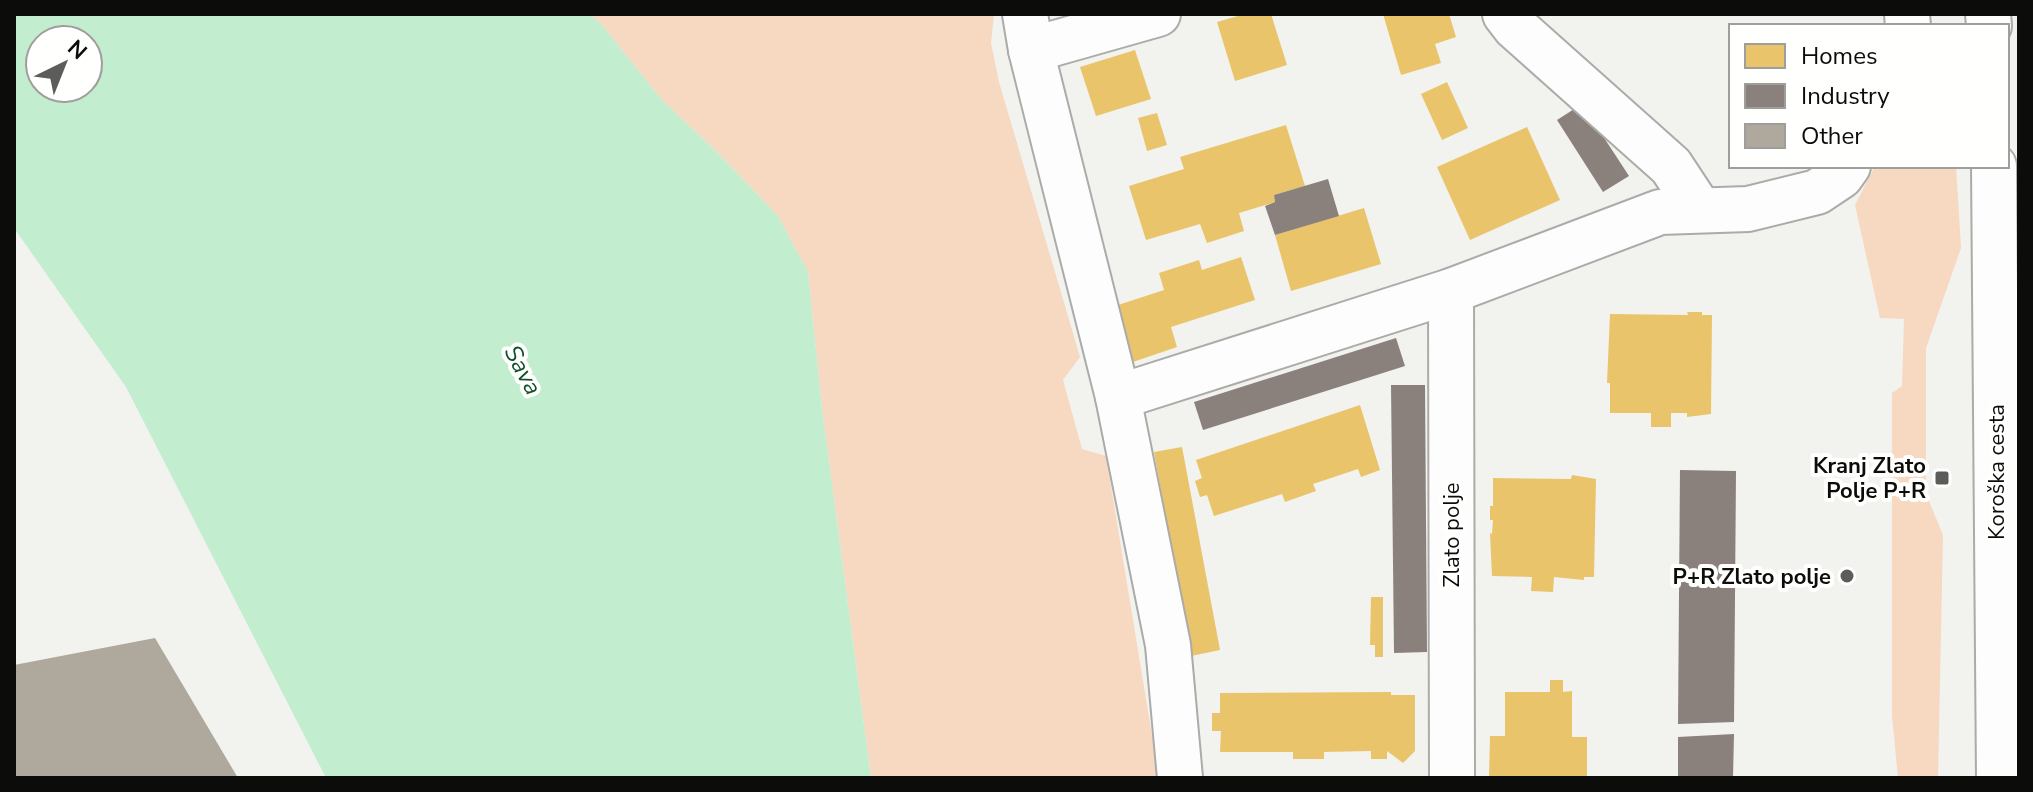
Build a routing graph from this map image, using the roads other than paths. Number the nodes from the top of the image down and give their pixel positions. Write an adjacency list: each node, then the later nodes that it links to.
1 (1158, 14): 3 (street)
2 (1505, 14): 6 (street)
3 (1028, 32): 8 (street)
4 (1847, 168): 6 (street)
5 (1994, 168): 11 (street, Koroška cesta)
6 (1700, 210): 7 (street)
7 (1451, 291): 8 (street); 10 (street, Zlato polje)
8 (1118, 397): 9 (street)
9 (1180, 778)
10 (1452, 778)
11 (1999, 778)

